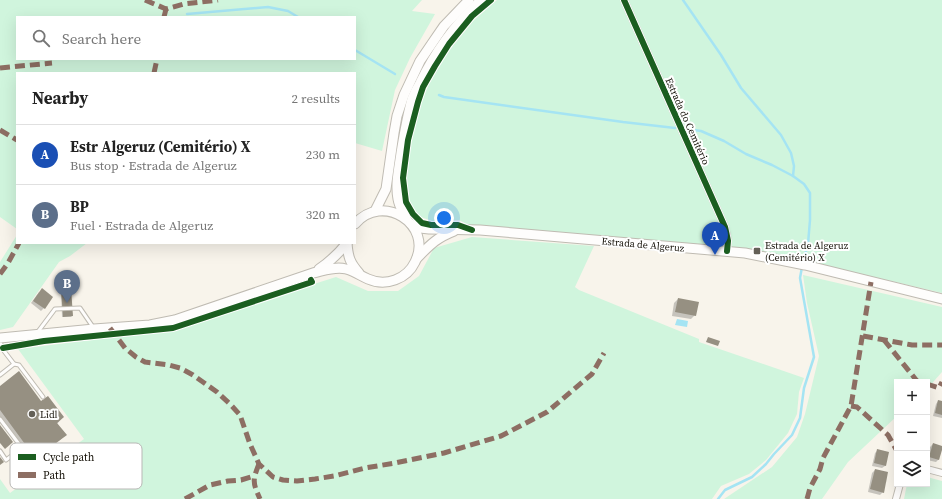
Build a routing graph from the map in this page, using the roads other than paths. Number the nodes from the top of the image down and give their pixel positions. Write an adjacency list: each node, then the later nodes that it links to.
1 (470, 0): 4 (main road)
2 (481, 0): 5 (main road)
3 (624, 0): 10 (street, Estrada do Cemitério)
4 (375, 211): 5 (main road, Estrada de Algeruz); 6 (main road)
5 (409, 222): 7 (main road, Estrada de Algeruz); 11 (main road)
6 (356, 223)
7 (458, 230): 10 (main road, Estrada de Algeruz); 11 (main road, Estrada de Algeruz)
8 (346, 244): 12 (main road, Estrada de Algeruz)
9 (347, 244): 13 (main road, Estrada de Algeruz)
10 (727, 251): 14 (main road, Estrada de Algeruz)
11 (417, 258): 13 (main road, Estrada de Algeruz)
12 (312, 273): 13 (main road, Estrada de Algeruz); 15 (main road, Estrada de Algeruz)
13 (360, 274)
14 (942, 299)
15 (94, 329): 16 (main road, Estrada de Algeruz); 16 (lane)
16 (36, 335): 17 (main road, Estrada de Algeruz)
17 (0, 342): 18 (lane)
18 (14, 364): 19 (lane); 20 (lane)
19 (0, 375)
20 (43, 397)
21 (0, 419): 22 (lane)
22 (18, 443)
23 (0, 451): 24 (lane)
24 (10, 457)
25 (930, 470): 26 (street)
26 (942, 473)
27 (899, 487): 28 (street)
28 (896, 499)

